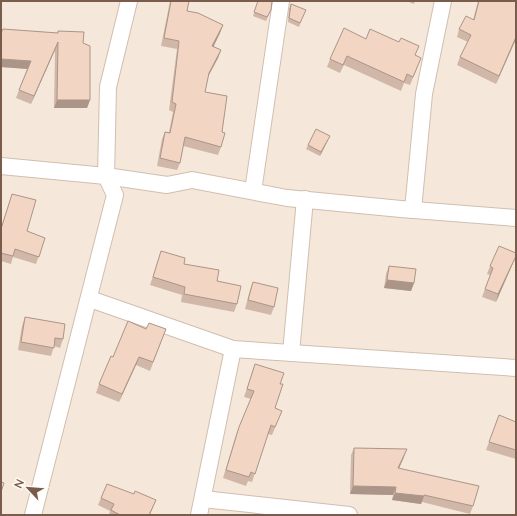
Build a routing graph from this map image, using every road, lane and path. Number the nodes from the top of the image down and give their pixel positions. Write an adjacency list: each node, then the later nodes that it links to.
1 (130, 1): 5 (street)
2 (281, 1): 6 (street)
3 (444, 1): 8 (street)
4 (1, 166): 5 (street)
5 (106, 176): 6 (street); 10 (street)
6 (253, 191): 7 (street)
7 (305, 199): 8 (street); 12 (street)
8 (413, 210): 9 (street)
9 (516, 218)
10 (90, 299): 11 (street); 15 (street)
11 (233, 349): 12 (street); 14 (street)
12 (291, 353): 13 (street)
13 (516, 368)
14 (202, 499): 16 (street); 17 (street)
15 (34, 515)
16 (199, 515)
17 (349, 515)

